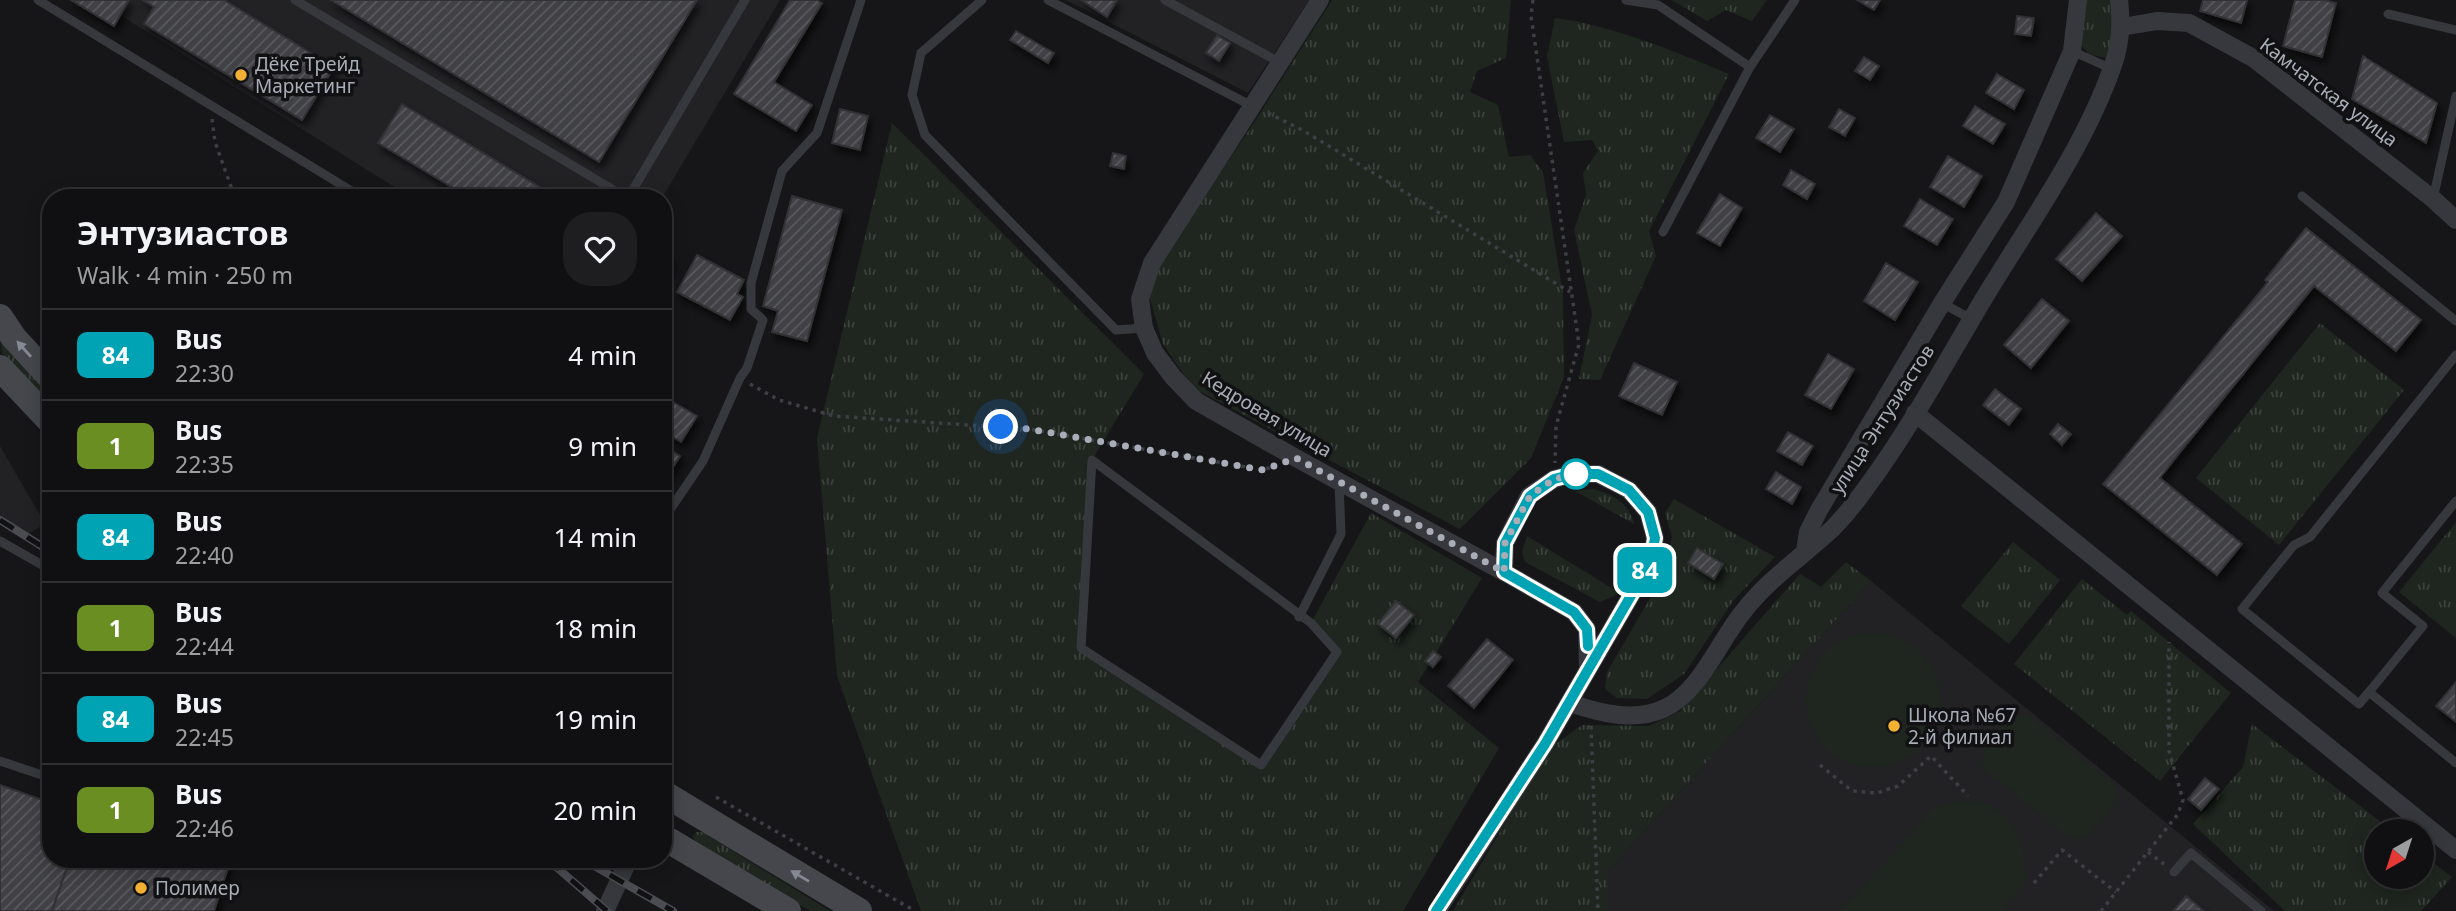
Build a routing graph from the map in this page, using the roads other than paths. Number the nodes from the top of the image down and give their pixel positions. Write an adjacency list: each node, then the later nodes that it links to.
1 (38, 0): 22 (lane)
2 (295, 0): 23 (lane)
3 (745, 0): 24 (lane)
4 (861, 0): 41 (lane)
5 (982, 0): 33 (lane)
6 (1048, 0): 21 (lane)
7 (1165, 0): 17 (lane)
8 (1320, 0): 17 (street, Кедровая улица)
9 (1626, 0): 18 (lane)
10 (1795, 0): 18 (lane)
11 (2078, 0): 16 (street)
12 (2119, 0): 14 (street, улица Энтузиастов)
13 (2388, 14): 15 (lane)
14 (2122, 27): 19 (street, улица Энтузиастов); 26 (street, Камчатская улица)
15 (2456, 30)
16 (2072, 51): 19 (lane); 29 (street)
17 (1279, 62): 21 (street, Кедровая улица)
18 (1750, 67): 28 (lane)
19 (2112, 69): 31 (street, улица Энтузиастов)
20 (2456, 96): 26 (lane)
21 (1252, 106): 33 (street, Кедровая улица)
22 (348, 189)
23 (612, 189)
24 (632, 189)
25 (2302, 196): 32 (lane)
26 (2432, 199): 27 (street, Камчатская улица)
27 (2456, 220)
28 (1663, 233)
29 (1942, 303): 31 (lane); 43 (street)
30 (0, 317): 36 (main road, one-way to 30)
31 (1971, 319): 38 (street, улица Энтузиастов)
32 (2456, 321)
33 (1144, 328): 39 (street, Кедровая улица)
34 (2456, 355): 48 (lane)
35 (0, 368): 37 (main road)
36 (42, 368)
37 (42, 412)
38 (1915, 413): 43 (street, улица Энтузиастов); 55 (street)
39 (1339, 482): 45 (street, Кедровая улица); 46 (lane)
40 (2456, 501): 48 (lane)
41 (672, 507)
42 (0, 541): 44 (lane)
43 (1805, 551): 49 (street, улица Энтузиастов)
44 (42, 565)
45 (1504, 572): 47 (street, Кедровая улица); 47 (street)
46 (1299, 617): 46 (lane)
47 (1588, 669): 49 (street)
48 (2369, 692): 51 (lane)
49 (1570, 703): 61 (street)
50 (0, 761): 52 (lane)
51 (2456, 763)
52 (42, 775)
53 (673, 786): 60 (main road, one-way to 53)
54 (672, 842): 59 (main road)
55 (2456, 850)
56 (625, 868): 58 (street)
57 (2174, 872): 62 (lane)
58 (605, 911)
59 (788, 911)
60 (859, 911)
61 (1437, 911)
62 (2261, 911)

